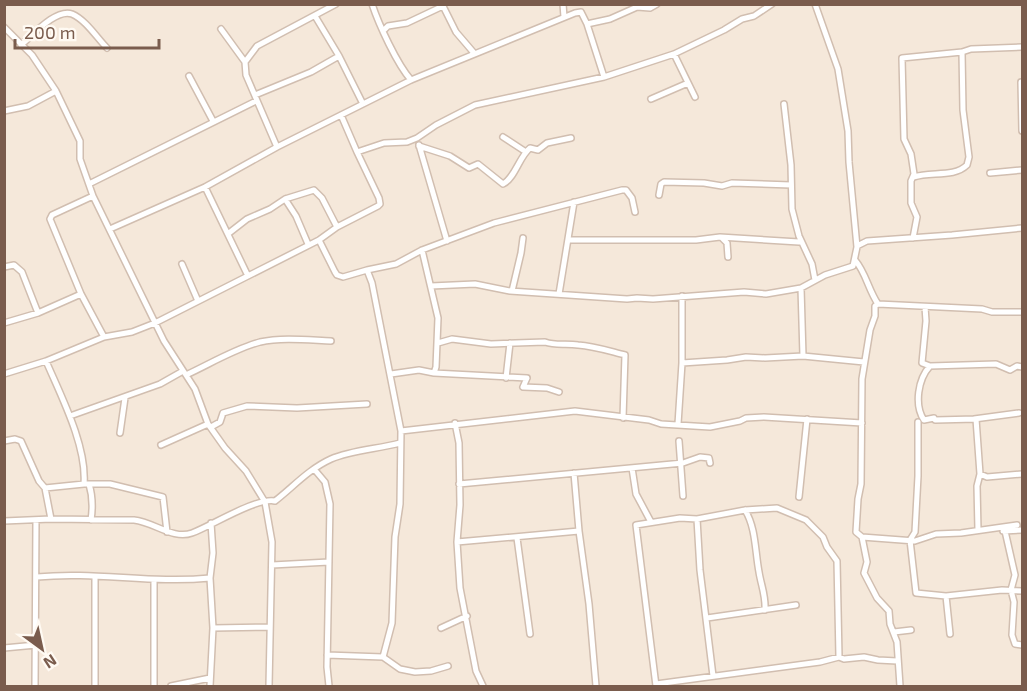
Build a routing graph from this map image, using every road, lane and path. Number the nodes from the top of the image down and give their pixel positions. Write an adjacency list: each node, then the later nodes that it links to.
1 (336, 4): 9 (street)
2 (372, 4): 14 (street)
3 (563, 4): 10 (street)
4 (581, 4): 8 (street)
5 (657, 4): 11 (street)
6 (772, 4): 20 (street)
7 (815, 4): 68 (street)
8 (581, 12): 10 (street); 11 (street)
9 (315, 16): 21 (street); 22 (street)
10 (564, 17): 19 (street)
11 (587, 24): 24 (street)
12 (4, 27): 15 (street)
13 (221, 29): 22 (street)
14 (383, 31): 19 (street); 25 (street)
15 (21, 45): 17 (street); 28 (street)
16 (1023, 47): 18 (street)
17 (107, 48)
18 (962, 52): 47 (street); 47 (street)
19 (474, 53): 25 (street)
20 (674, 54): 24 (street); 27 (street)
21 (339, 56): 30 (street); 32 (street)
22 (245, 62): 30 (street)
23 (189, 76): 36 (street)
24 (604, 77): 39 (street)
25 (411, 80): 32 (street)
26 (1021, 82): 37 (street)
27 (688, 83): 29 (street); 31 (street)
28 (56, 91): 34 (street); 48 (street)
29 (695, 97)
30 (256, 98): 36 (street); 42 (street)
31 (651, 99)
32 (363, 104): 35 (street)
33 (784, 104): 49 (street)
34 (4, 111)
35 (338, 116): 42 (street); 43 (street)
36 (213, 121): 48 (street)
37 (1023, 131)
38 (503, 137): 44 (street)
39 (417, 138): 41 (street); 43 (street)
40 (571, 138): 44 (street)
41 (419, 146): 44 (street); 65 (street)
42 (277, 147): 50 (street)
43 (357, 152): 56 (street)
44 (526, 152)
45 (1022, 168): 46 (street)
46 (990, 173)
47 (914, 177): 62 (street)
48 (89, 184): 52 (street)
49 (791, 185): 51 (street); 76 (street)
50 (205, 187): 58 (street); 59 (street)
51 (659, 195)
52 (93, 196): 58 (street); 80 (street)
53 (285, 198): 56 (street); 59 (street); 67 (street)
54 (574, 202): 55 (street); 64 (street); 65 (street)
55 (634, 212)
56 (337, 227): 63 (street)
57 (1023, 228): 62 (street)
58 (110, 229): 89 (street)
59 (229, 233): 75 (street)
60 (720, 237): 64 (street); 66 (street); 70 (street)
61 (523, 238): 79 (street)
62 (913, 238): 68 (street)
63 (319, 240): 67 (street); 74 (street)
64 (569, 240): 81 (street)
65 (447, 241): 69 (street)
66 (798, 242)
67 (308, 244): 75 (street)
68 (857, 246): 71 (street)
69 (422, 250): 74 (street); 77 (street)
70 (728, 257)
71 (855, 260): 76 (street); 84 (street)
72 (182, 264): 83 (street)
73 (4, 267): 87 (street)
74 (367, 270): 103 (street)
75 (248, 276): 83 (street)
76 (815, 280): 78 (street)
77 (431, 286): 79 (street); 92 (street)
78 (801, 288): 82 (street); 94 (street)
79 (512, 291): 81 (street)
80 (81, 294): 87 (street); 90 (street)
81 (560, 294): 82 (street)
82 (682, 296): 97 (street)
83 (198, 301): 89 (street)
84 (878, 304): 85 (street); 96 (street)
85 (925, 307): 86 (street); 98 (street)
86 (1023, 312)
87 (38, 313): 88 (street)
88 (4, 323)
89 (155, 323): 90 (street); 100 (street)
90 (104, 337): 95 (street)
91 (331, 341): 100 (street)
92 (438, 343): 93 (street); 101 (street)
93 (510, 343): 104 (street); 110 (street)
94 (803, 356): 96 (street); 97 (street)
95 (46, 361): 102 (street); 109 (street)
96 (864, 362): 115 (street)
97 (682, 363): 116 (street)
98 (930, 366): 99 (street); 112 (street)
99 (1023, 367)
100 (185, 373): 106 (street); 117 (street)
101 (434, 373): 103 (street); 104 (street)
102 (4, 374)
103 (391, 374): 118 (street)
104 (506, 378): 105 (street)
105 (559, 392)
106 (125, 398): 109 (street); 119 (street)
107 (367, 404): 117 (street)
108 (1019, 413): 112 (street)
109 (70, 416): 130 (street)
110 (623, 418): 114 (street); 116 (street)
111 (807, 419): 115 (street); 116 (street); 134 (street)
112 (976, 419): 128 (street)
113 (918, 422): 152 (street)
114 (454, 423): 118 (street); 131 (street)
115 (862, 423): 150 (street)
116 (678, 424)
117 (210, 426): 123 (street); 135 (street)
118 (401, 431): 122 (street)
119 (120, 433)
120 (4, 441): 132 (street)
121 (680, 441): 133 (street)
122 (400, 443): 126 (street); 178 (street)
123 (160, 445)
124 (710, 462): 125 (street)
125 (632, 468): 127 (street); 142 (street)
126 (314, 469): 135 (street); 154 (street)
127 (574, 473): 131 (street); 146 (street)
128 (980, 474): 129 (street); 147 (street)
129 (1023, 474)
130 (86, 484): 132 (street); 140 (street); 149 (street)
131 (459, 484): 153 (street)
132 (45, 488): 137 (street)
133 (683, 496)
134 (799, 497)
135 (265, 502): 143 (street); 155 (street)
136 (745, 510): 138 (street); 164 (street); 179 (street)
137 (51, 519): 139 (street); 140 (street)
138 (697, 519): 142 (street); 166 (street)
139 (36, 520): 141 (street); 156 (street)
140 (91, 520): 149 (street)
141 (4, 521)
142 (651, 522): 184 (street)
143 (212, 523): 149 (street); 158 (street)
144 (1017, 525): 147 (street)
145 (1023, 530): 148 (street)
146 (579, 531): 151 (street); 193 (street)
147 (978, 531): 148 (street); 152 (street)
148 (1005, 531): 160 (street)
149 (166, 532)
150 (862, 537): 152 (street); 171 (street)
151 (517, 538): 153 (street); 172 (street)
152 (910, 540): 162 (street)
153 (457, 542): 165 (street)
154 (329, 562): 155 (street); 177 (street)
155 (272, 565): 167 (street)
156 (37, 577): 157 (street); 174 (street)
157 (94, 577): 159 (street); 186 (street)
158 (210, 578): 159 (street); 168 (street)
159 (154, 581): 187 (street)
160 (1011, 590): 161 (street); 162 (street); 175 (street)
161 (1023, 591)
162 (946, 596): 173 (street)
163 (796, 606): 164 (street)
164 (765, 610): 166 (street)
165 (467, 616): 169 (street); 192 (street)
166 (706, 618): 182 (street)
167 (270, 627): 168 (street); 190 (street)
168 (213, 628): 183 (street)
169 (441, 628)
170 (911, 630): 171 (street)
171 (894, 632): 180 (street)
172 (530, 634)
173 (950, 634)
174 (36, 645): 176 (street); 185 (street)
175 (1023, 645)
176 (4, 648)
177 (327, 655): 178 (street); 191 (street)
178 (383, 657): 181 (street)
179 (839, 657): 180 (street); 182 (street)
180 (897, 661): 194 (street)
181 (448, 666)
182 (713, 676): 184 (street)
183 (210, 678): 188 (street); 189 (street)
184 (656, 685)
185 (35, 687)
186 (95, 687)
187 (154, 687)
188 (171, 687)
189 (210, 687)
190 (269, 687)
191 (329, 687)
192 (483, 687)
193 (596, 687)
194 (900, 687)

